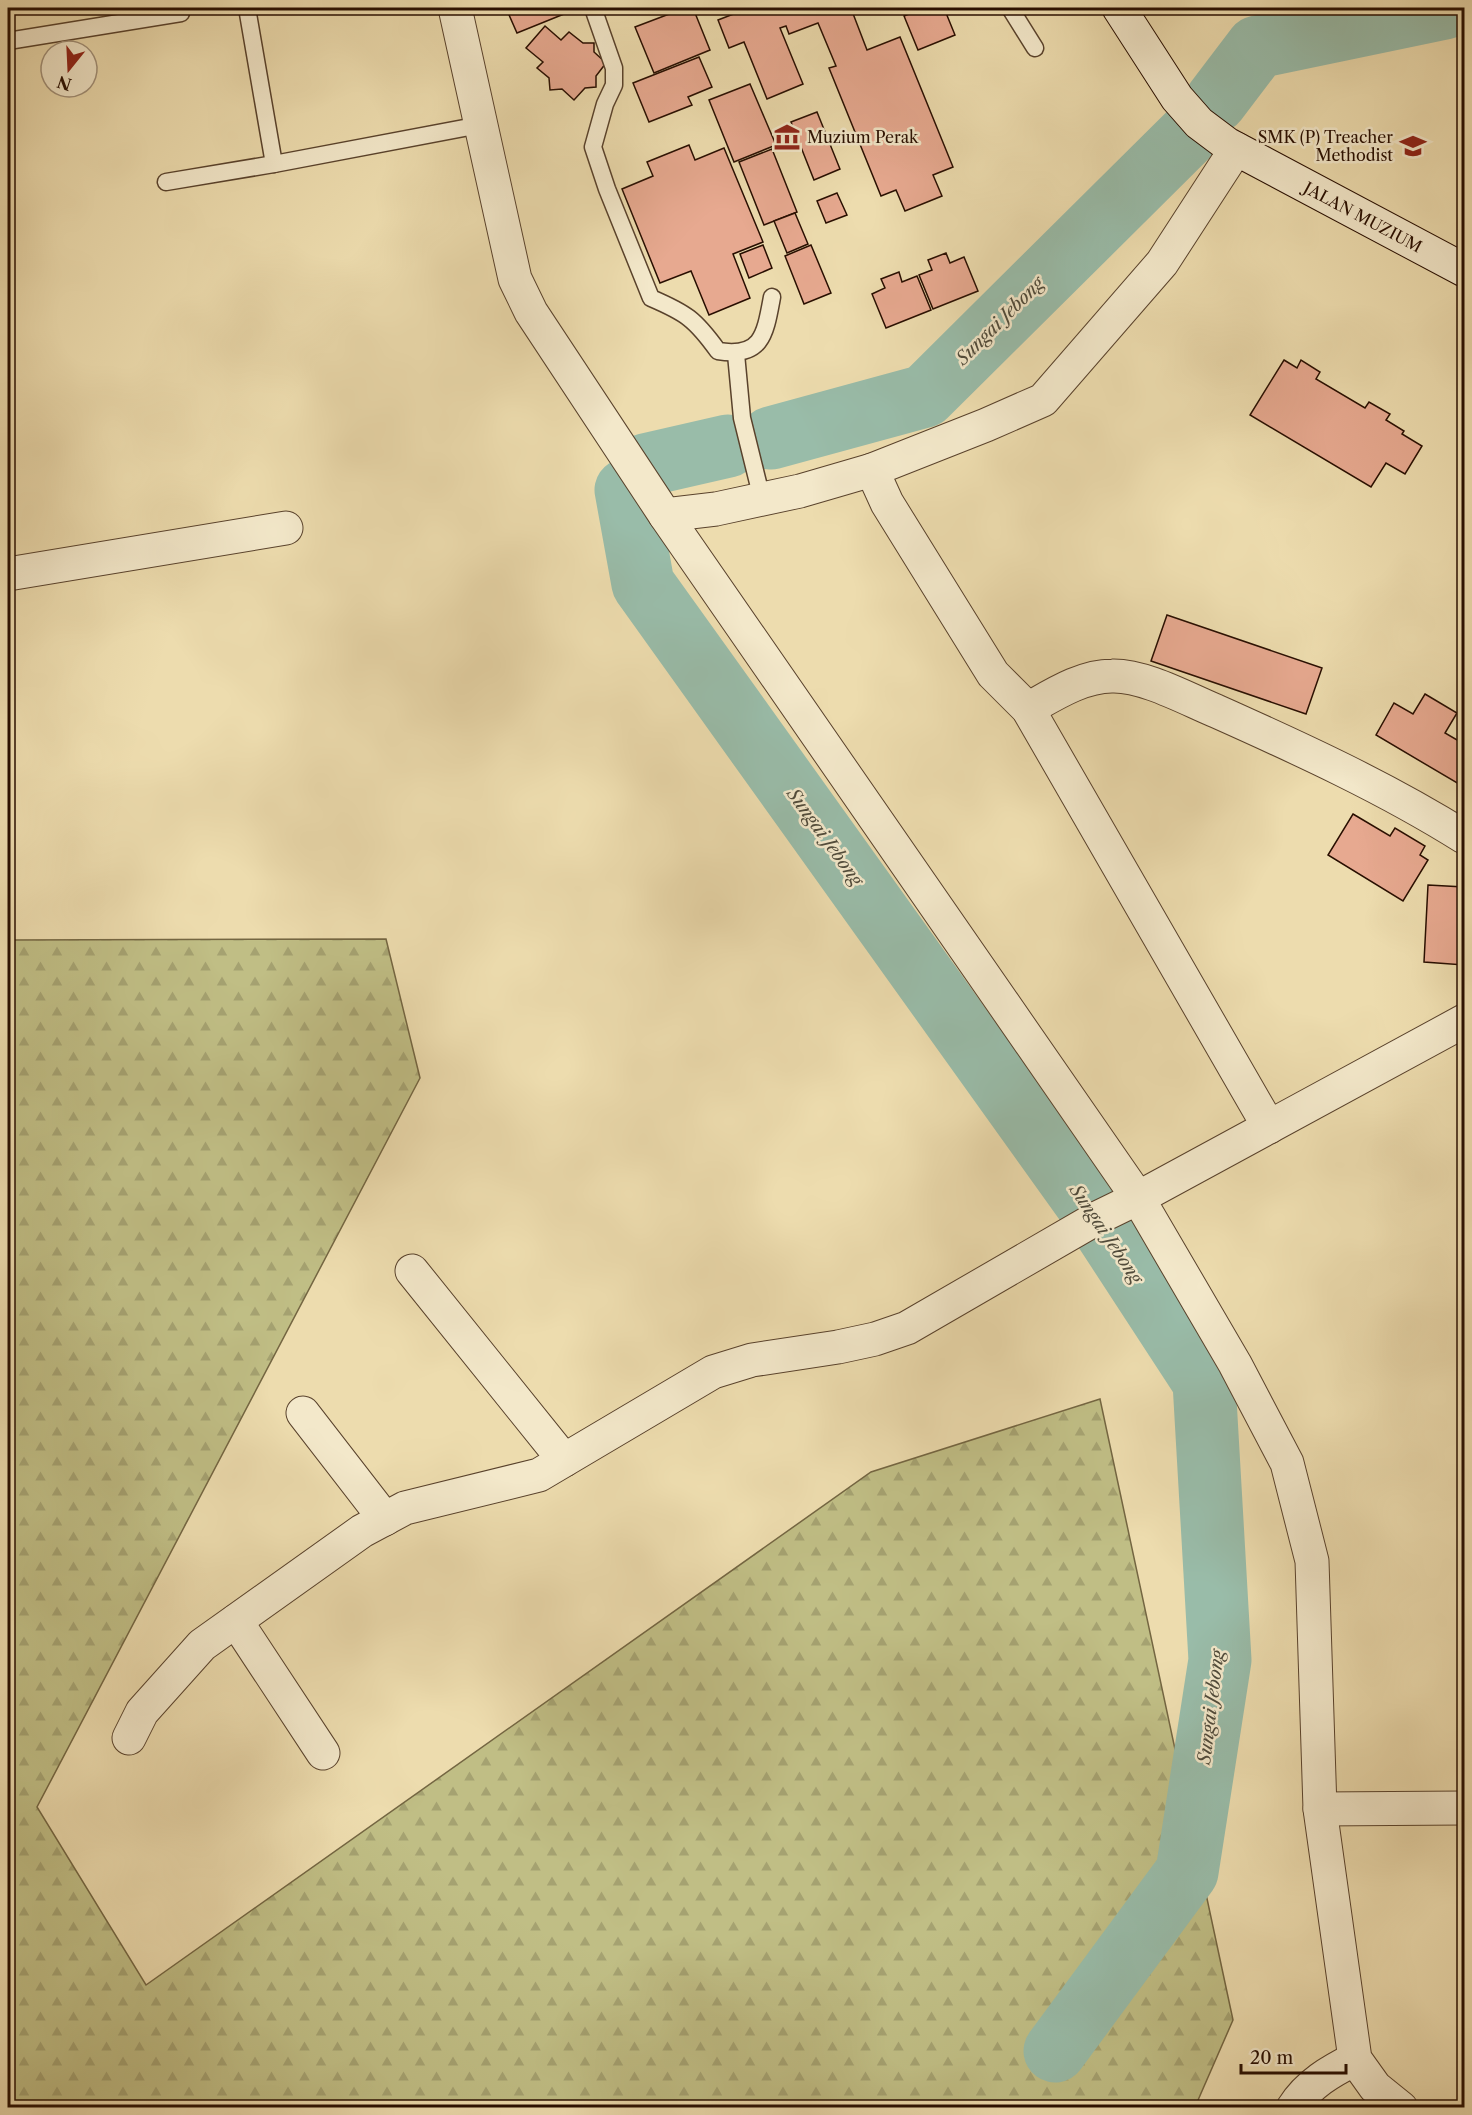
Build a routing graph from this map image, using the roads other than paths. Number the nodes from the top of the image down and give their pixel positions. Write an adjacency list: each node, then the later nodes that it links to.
1 (180, 8): 7 (lane)
2 (248, 8): 11 (lane)
3 (455, 8): 9 (street)
4 (593, 8): 15 (lane)
5 (1010, 8): 8 (lane)
6 (1119, 8): 10 (street, JALAN MUZIUM)
7 (8, 41)
8 (1035, 48)
9 (480, 125): 11 (lane); 18 (street)
10 (1236, 149): 13 (street, JALAN MUZIUM); 16 (street)
11 (274, 164): 12 (lane)
12 (166, 182)
13 (1464, 270)
14 (772, 297): 15 (lane)
15 (736, 354): 17 (lane)
16 (872, 470): 17 (street); 21 (street)
17 (762, 499): 18 (street)
18 (665, 515): 25 (street)
19 (286, 528): 20 (street)
20 (8, 574)
21 (1028, 709): 22 (street); 24 (street)
22 (1464, 837)
23 (1464, 1021): 24 (street)
24 (1269, 1127): 25 (street)
25 (1138, 1198): 28 (street); 34 (street)
26 (412, 1271): 28 (street)
27 (303, 1413): 29 (street)
28 (564, 1460): 29 (street)
29 (385, 1519): 30 (street)
30 (236, 1621): 31 (street); 32 (street)
31 (129, 1738)
32 (323, 1753)
33 (1464, 1808): 34 (street)
34 (1320, 1809): 35 (street)
35 (1355, 2059): 36 (street); 37 (street)
36 (1293, 2108)
37 (1401, 2108)

